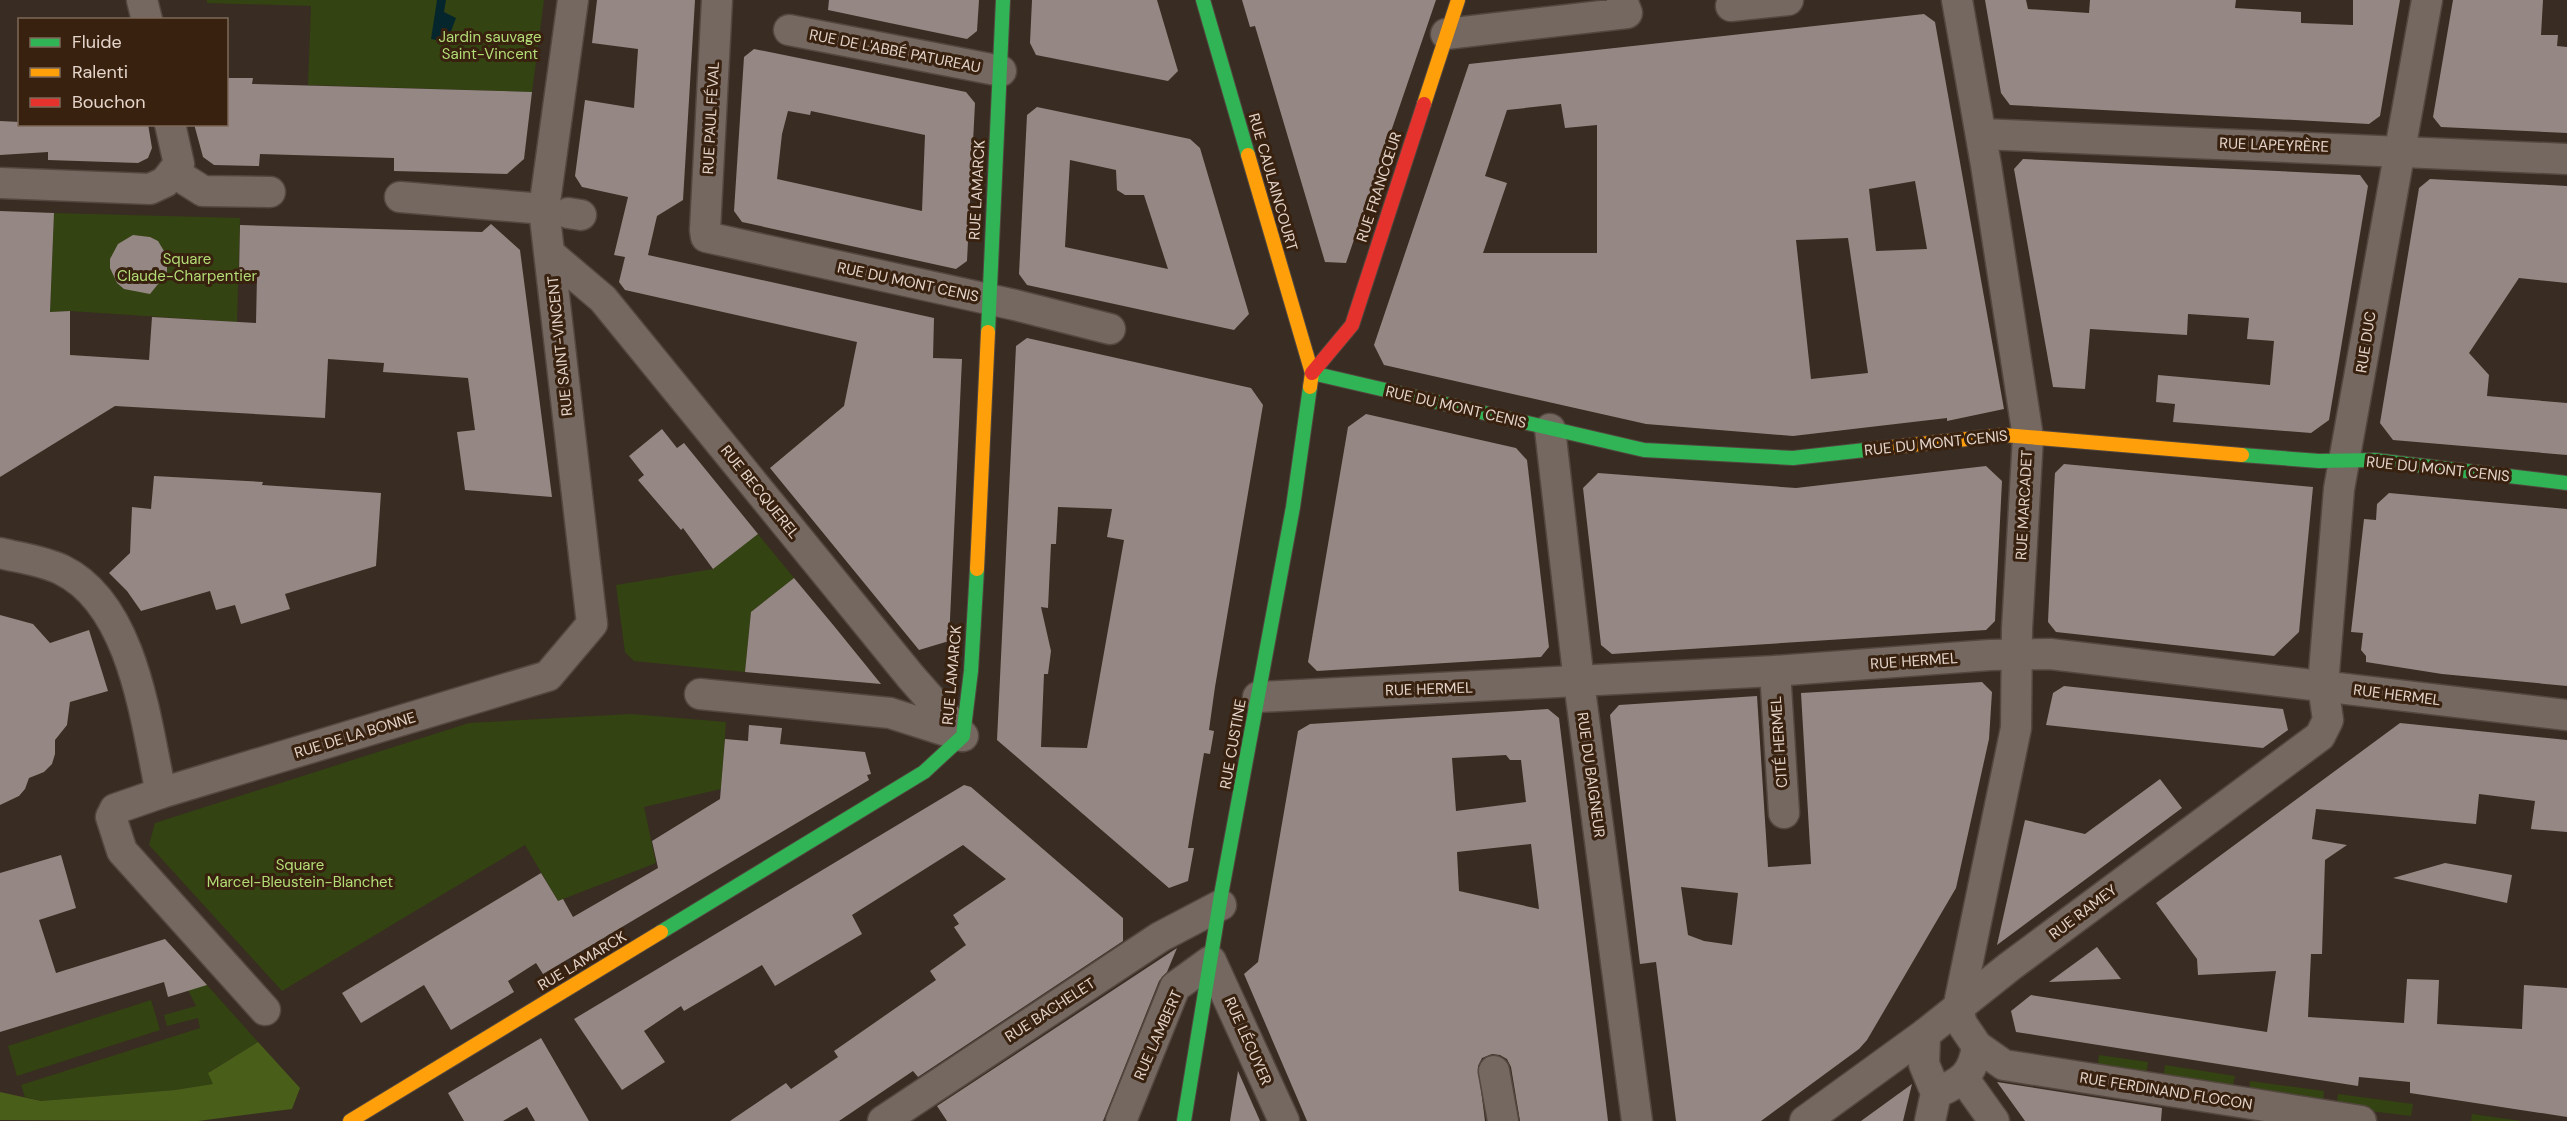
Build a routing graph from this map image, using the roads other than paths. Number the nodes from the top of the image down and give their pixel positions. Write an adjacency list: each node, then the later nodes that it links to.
1 (142, 0): 12 (street)
2 (573, 0): 24 (street, RUE SAINT-VINCENT)
3 (717, 0): 25 (street, RUE PAUL FÉVAL)
4 (1003, 0): 15 (street, RUE LAMARCK)
5 (1203, 0): 29 (street, RUE CAULAINCOURT)
6 (1458, 0): 14 (street, RUE FRANCŒUR)
7 (1788, 0): 10 (street)
8 (1958, 0): 17 (street, RUE MARCADET)
9 (2427, 0): 18 (street, RUE DUC)
10 (1731, 6)
11 (1624, 7): 14 (street)
12 (146, 18)
13 (789, 30): 15 (street, RUE DE L'ABBÉ PATUREAU)
14 (1446, 34): 29 (street, RUE FRANCŒUR)
15 (1001, 71): 27 (street, RUE LAMARCK)
16 (170, 126): 20 (street)
17 (1981, 134): 18 (street, RUE LAPEYRÈRE); 31 (street, RUE MARCADET)
18 (2398, 150): 19 (street, RUE LAPEYRÈRE); 32 (street, RUE DUC)
19 (2567, 159)
20 (173, 172): 21 (street); 22 (street)
21 (0, 183)
22 (270, 192)
23 (400, 197): 24 (street)
24 (564, 212): 26 (street, RUE SAINT-VINCENT)
25 (706, 237): 27 (street, RUE DU MONT CENIS)
26 (550, 254): 37 (street, RUE SAINT-VINCENT); 43 (street, RUE BECQUEREL)
27 (988, 299): 28 (street, RUE DU MONT CENIS); 43 (street, RUE LAMARCK)
28 (1110, 329)
29 (1312, 373): 30 (street, RUE DU MONT CENIS); 41 (street, RUE CUSTINE)
30 (1550, 429): 31 (street, RUE DU MONT CENIS); 38 (street, RUE DU BAIGNEUR)
31 (2028, 436): 32 (street, RUE DU MONT CENIS); 35 (street, RUE MARCADET)
32 (2345, 460): 33 (street, RUE DU MONT CENIS); 39 (street, RUE DUC)
33 (2567, 483)
34 (0, 553): 44 (street)
35 (2017, 654): 36 (street, RUE HERMEL); 39 (street, RUE HERMEL); 48 (street, RUE MARCADET)
36 (1775, 671): 38 (street, RUE HERMEL); 45 (street, CITÉ HERMEL)
37 (548, 676): 44 (street, RUE DE LA BONNE)
38 (1579, 682): 41 (street, RUE HERMEL); 61 (street, RUE DU BAIGNEUR)
39 (2323, 685): 42 (street, RUE HERMEL); 48 (street, RUE RAMEY)
40 (700, 694): 43 (street)
41 (1258, 697): 46 (street, RUE CUSTINE)
42 (2567, 715)
43 (963, 736): 55 (street, RUE LAMARCK)
44 (161, 793): 49 (street, RUE DE LA BONNE)
45 (1784, 813)
46 (1221, 905): 47 (street, RUE CUSTINE); 56 (street, RUE BACHELET)
47 (1211, 961): 57 (street, RUE LAMBERT); 58 (street, RUE CUSTINE); 59 (street, RUE LÉCUYER)
48 (1958, 1009): 50 (street, RUE RAMEY); 51 (street)
49 (265, 1010)
50 (1925, 1034): 54 (street); 62 (street, RUE RAMEY)
51 (1977, 1046): 53 (street); 64 (street, RUE FERDINAND FLOCON)
52 (1494, 1071): 60 (street)
53 (1964, 1079): 54 (street); 63 (street)
54 (1933, 1107)
55 (355, 1120)
56 (883, 1121)
57 (1120, 1121)
58 (1184, 1121)
59 (1284, 1121)
60 (1503, 1121)
61 (1637, 1121)
62 (1805, 1121)
63 (1994, 1121)
64 (2361, 1121)

